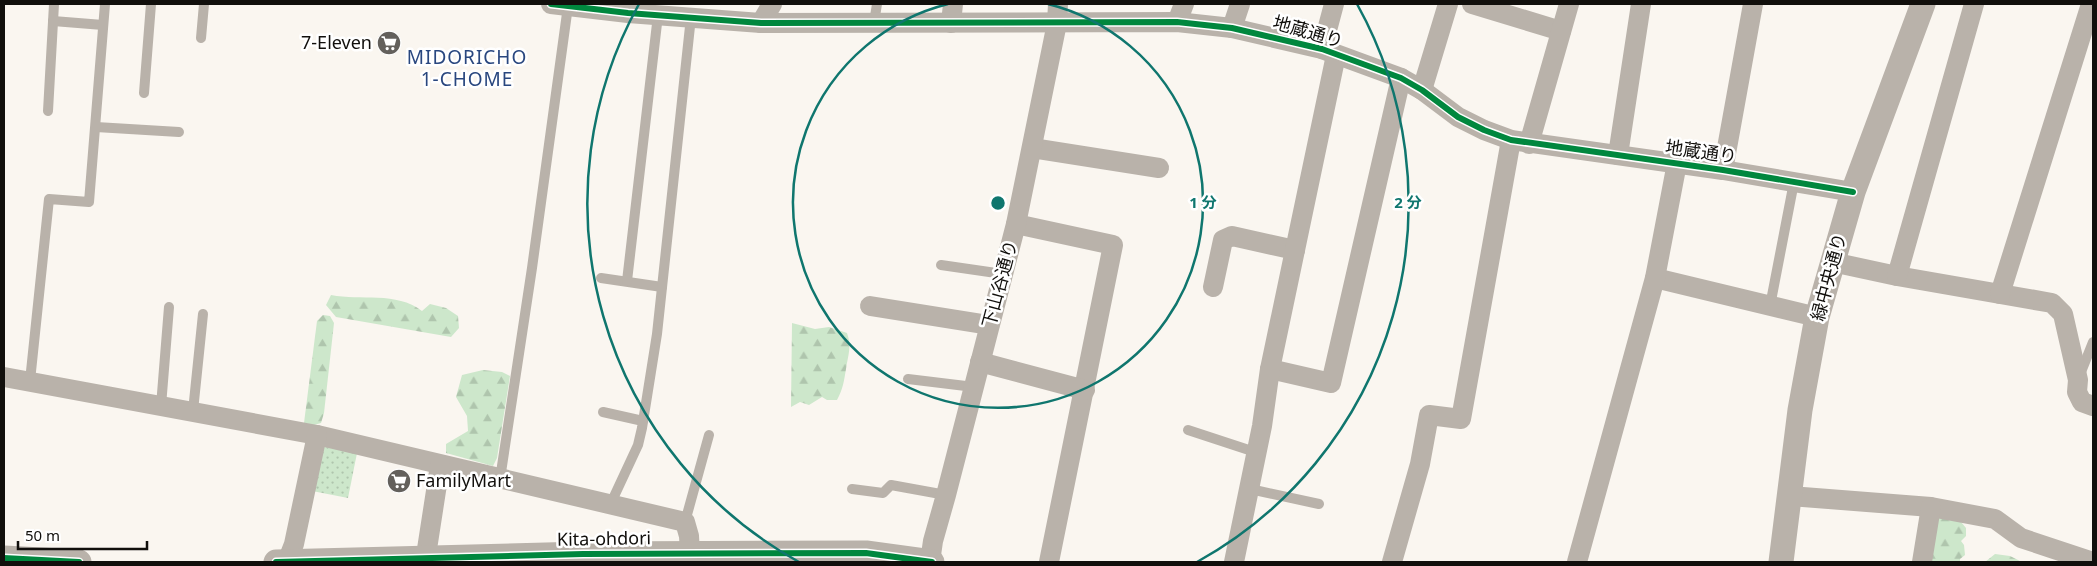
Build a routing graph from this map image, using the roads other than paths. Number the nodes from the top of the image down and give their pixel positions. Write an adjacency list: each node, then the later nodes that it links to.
1 (54, 4): 24 (lane)
2 (105, 4): 26 (lane)
3 (151, 4): 33 (lane)
4 (204, 4): 29 (lane)
5 (772, 4): 25 (street)
6 (1240, 4): 27 (street)
7 (1334, 4): 30 (street)
8 (1448, 4): 32 (street)
9 (1472, 4): 28 (street)
10 (1569, 4): 28 (street)
11 (1641, 4): 39 (street)
12 (1753, 4): 42 (street)
13 (1923, 4): 44 (street, 緑中央通り)
14 (1974, 4): 50 (street)
15 (2091, 4): 56 (street)
16 (560, 5): 17 (street, 地蔵通り); 82 (lane)
17 (630, 8): 22 (street, 地蔵通り)
18 (876, 13): 19 (street, 地蔵通り); 25 (street, 地蔵通り)
19 (952, 13): 20 (street, 地蔵通り)
20 (1057, 13): 21 (street, 地蔵通り); 38 (street, 下山谷通り)
21 (1180, 13): 27 (street, 地蔵通り)
22 (658, 15): 23 (street, 地蔵通り); 53 (lane)
23 (690, 17): 25 (street, 地蔵通り); 54 (lane)
24 (53, 21): 26 (lane); 34 (lane)
25 (761, 23)
26 (103, 25): 35 (lane)
27 (1232, 28): 30 (street, 地蔵通り)
28 (1561, 31): 37 (street)
29 (201, 38)
30 (1329, 52): 31 (street, 地蔵通り); 46 (street)
31 (1401, 78): 32 (street, 地蔵通り); 65 (street)
32 (1422, 90): 37 (street, 地蔵通り)
33 (144, 93)
34 (48, 111)
35 (96, 126): 36 (lane); 69 (lane)
36 (179, 132)
37 (1520, 142): 39 (street, 地蔵通り); 101 (street)
38 (1032, 148): 41 (street); 45 (street, 下山谷通り)
39 (1618, 155): 40 (street, 地蔵通り)
40 (1677, 163): 42 (street, 地蔵通り); 52 (street)
41 (1158, 168)
42 (1723, 170): 43 (street, 地蔵通り)
43 (1794, 182): 44 (street, 地蔵通り); 58 (lane)
44 (1853, 192): 47 (street, 緑中央通り)
45 (1016, 224): 49 (street, 下山谷通り); 71 (street)
46 (1295, 250): 55 (street); 65 (street)
47 (1832, 262): 50 (street); 61 (street, 緑中央通り)
48 (941, 265): 49 (lane)
49 (1004, 274): 62 (street, 下山谷通り)
50 (1897, 276): 56 (street)
51 (601, 278): 53 (lane)
52 (1654, 278): 58 (street); 102 (street)
53 (628, 282): 54 (lane)
54 (662, 287): 76 (lane)
55 (1213, 287)
56 (2000, 294): 68 (street)
57 (870, 306): 62 (street)
58 (1770, 306): 61 (street)
59 (169, 307): 72 (lane)
60 (203, 314): 74 (lane)
61 (1817, 317): 86 (street, 緑中央通り)
62 (989, 325): 64 (street, 下山谷通り)
63 (2093, 342): 68 (lane)
64 (980, 362): 70 (street, 下山谷通り); 71 (street)
65 (1270, 369): 80 (street)
66 (4, 377): 69 (street)
67 (908, 379): 70 (lane)
68 (2078, 380): 73 (street)
69 (30, 381): 72 (street)
70 (974, 386): 85 (street, 下山谷通り)
71 (1085, 390): 99 (street)
72 (161, 406): 74 (street)
73 (2093, 406)
74 (193, 411): 78 (street)
75 (603, 412): 76 (lane)
76 (643, 421): 87 (lane)
77 (1188, 430): 80 (lane)
78 (317, 435): 81 (street); 97 (street)
79 (709, 435): 90 (lane)
80 (1255, 452): 84 (street)
81 (440, 465): 82 (street); 94 (street)
82 (500, 479): 87 (street)
83 (852, 489): 85 (lane)
84 (1250, 489): 88 (lane); 100 (street)
85 (946, 495): 98 (street, 下山谷通り)
86 (1790, 496): 89 (street); 103 (street, 緑中央通り)
87 (611, 503): 90 (street)
88 (1319, 504)
89 (1931, 507): 104 (street); 105 (street)
90 (686, 522): 91 (street)
91 (690, 553): 93 (street, Kita-ohdori); 98 (street, Kita-ohdori)
92 (4, 558): 95 (street)
93 (589, 558): 94 (street, Kita-ohdori)
94 (426, 560): 97 (street, Kita-ohdori)
95 (79, 562)
96 (276, 562): 97 (street, Kita-ohdori)
97 (287, 562)
98 (931, 562)
99 (1049, 562)
100 (1234, 562)
101 (1392, 562)
102 (1577, 562)
103 (1782, 562)
104 (1922, 562)
105 (2093, 562)

